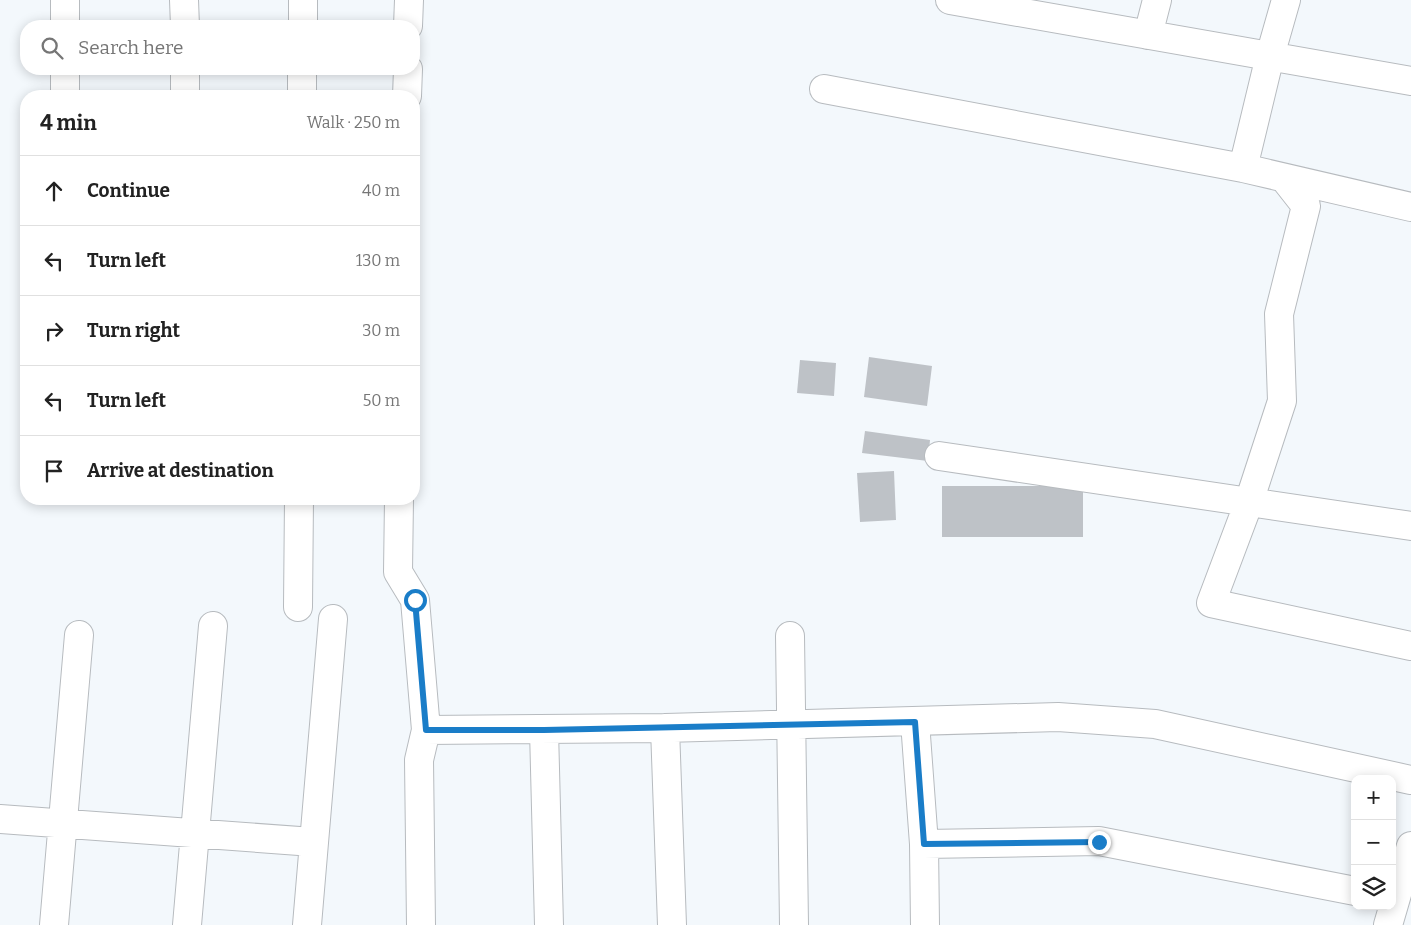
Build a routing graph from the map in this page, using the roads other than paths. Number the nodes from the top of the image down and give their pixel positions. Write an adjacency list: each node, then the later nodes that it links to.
1 (65, 0): 9 (street)
2 (184, 0): 10 (street)
3 (303, 0): 11 (street)
4 (409, 0): 12 (street)
5 (950, 0): 8 (street)
6 (1157, 0): 13 (street)
7 (1286, 0): 14 (street)
8 (1038, 8): 13 (street)
9 (65, 20)
10 (185, 20)
11 (303, 20)
12 (408, 20)
13 (1148, 35): 14 (street)
14 (1270, 56): 19 (street); 25 (street)
15 (65, 75): 21 (street)
16 (185, 75): 22 (street)
17 (302, 75): 23 (street)
18 (408, 75): 24 (street)
19 (1411, 81)
20 (824, 89): 25 (street)
21 (65, 90)
22 (186, 90)
23 (302, 90)
24 (407, 90)
25 (1243, 168): 26 (street)
26 (1284, 178): 27 (street); 29 (street)
27 (1411, 207)
28 (939, 456): 29 (street)
29 (1249, 502): 32 (street); 38 (street)
30 (299, 505): 33 (street)
31 (399, 505): 42 (street)
32 (1411, 526)
33 (298, 607)
34 (333, 619): 48 (street)
35 (213, 626): 47 (street)
36 (79, 635): 46 (street)
37 (790, 636): 40 (street)
38 (1411, 646)
39 (915, 722): 40 (street); 44 (street); 49 (street)
40 (790, 724): 41 (street); 60 (street)
41 (665, 728): 43 (street); 59 (street)
42 (426, 730): 43 (street); 57 (street)
43 (544, 730): 58 (street)
44 (1411, 780)
45 (0, 819): 46 (street)
46 (62, 824): 47 (street); 54 (street)
47 (194, 834): 48 (street); 55 (street)
48 (313, 842): 56 (street)
49 (924, 844): 51 (street); 61 (street)
50 (1411, 846): 52 (street)
51 (1351, 890)
52 (1396, 893)
53 (1391, 910): 62 (street)
54 (54, 925)
55 (187, 925)
56 (307, 925)
57 (421, 925)
58 (549, 925)
59 (672, 925)
60 (794, 925)
61 (925, 925)
62 (1388, 925)

